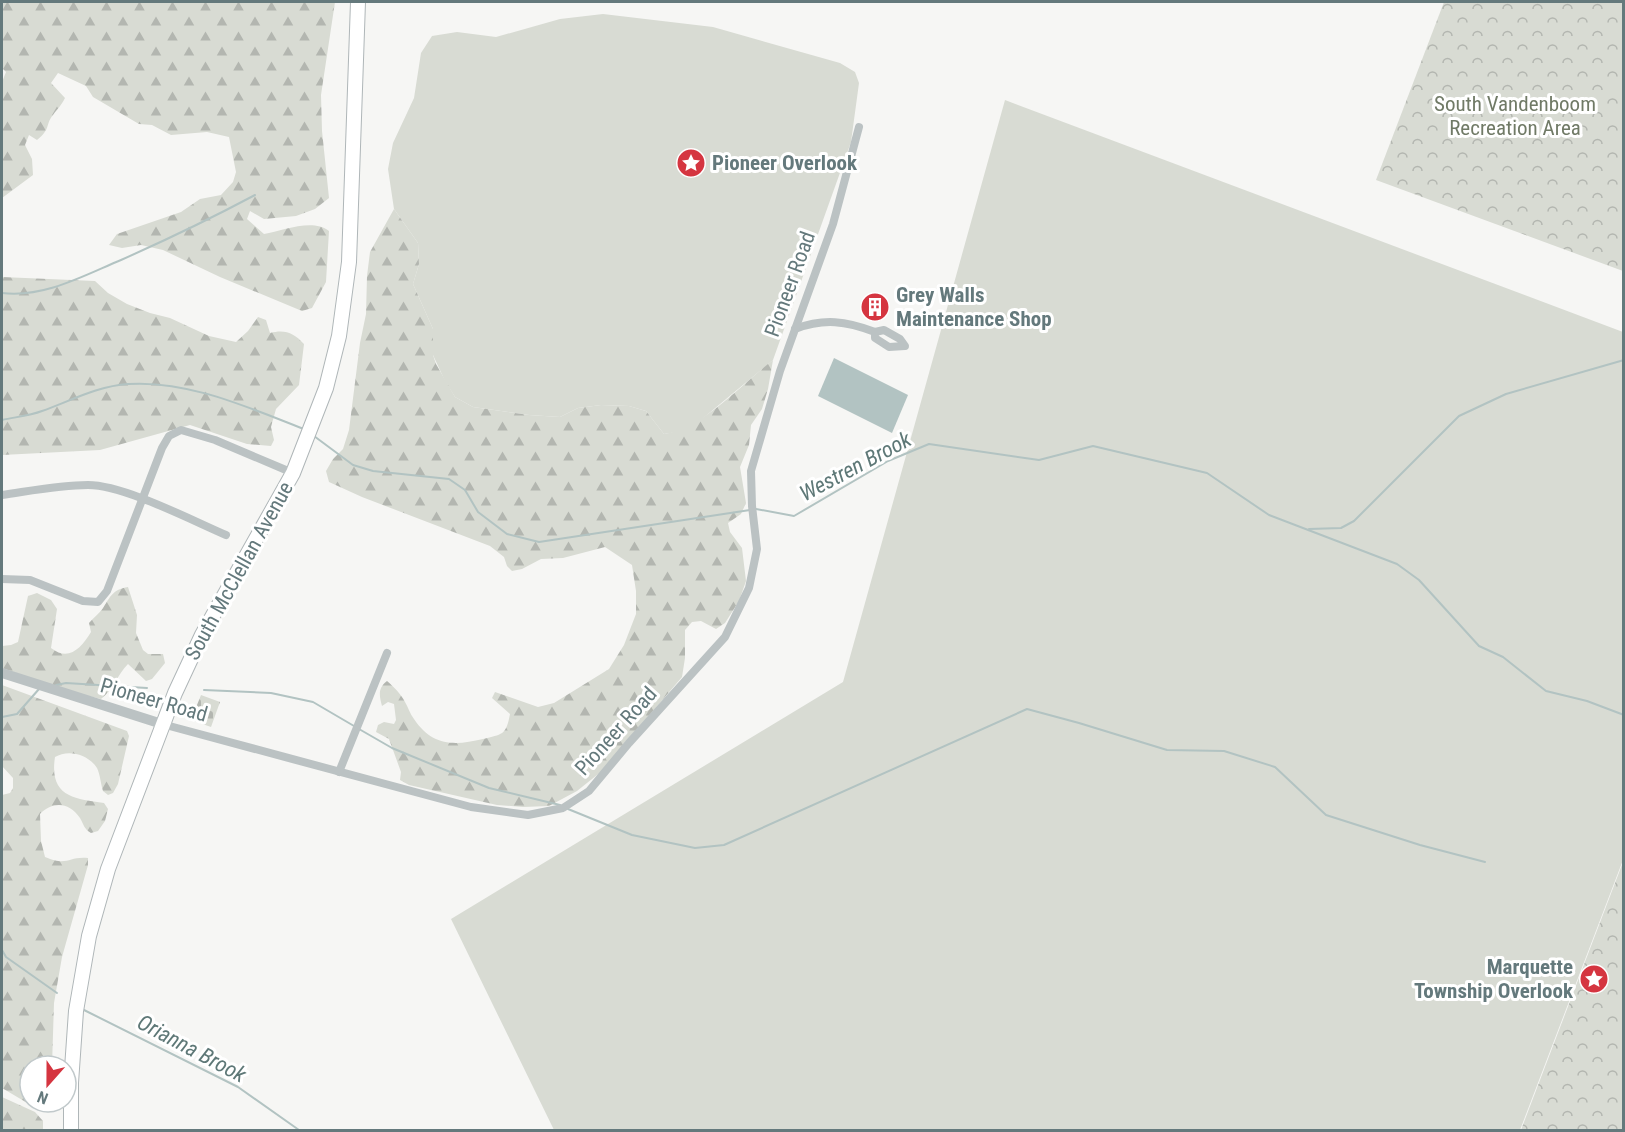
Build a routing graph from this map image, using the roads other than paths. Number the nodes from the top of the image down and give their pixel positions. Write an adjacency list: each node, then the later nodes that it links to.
1 (358, 2): 5 (main road, South McClellan Avenue)
2 (859, 127): 3 (street, Pioneer Road)
3 (795, 329): 4 (street); 13 (street, Pioneer Road)
4 (875, 332)
5 (293, 472): 7 (street); 12 (main road, South McClellan Avenue)
6 (2, 495): 7 (street)
7 (142, 499): 8 (street); 9 (street)
8 (226, 535)
9 (2, 579)
10 (387, 653): 13 (street)
11 (2, 673): 12 (street, Pioneer Road)
12 (162, 724): 13 (street, Pioneer Road); 14 (main road, South McClellan Avenue)
13 (339, 772)
14 (71, 1131)

